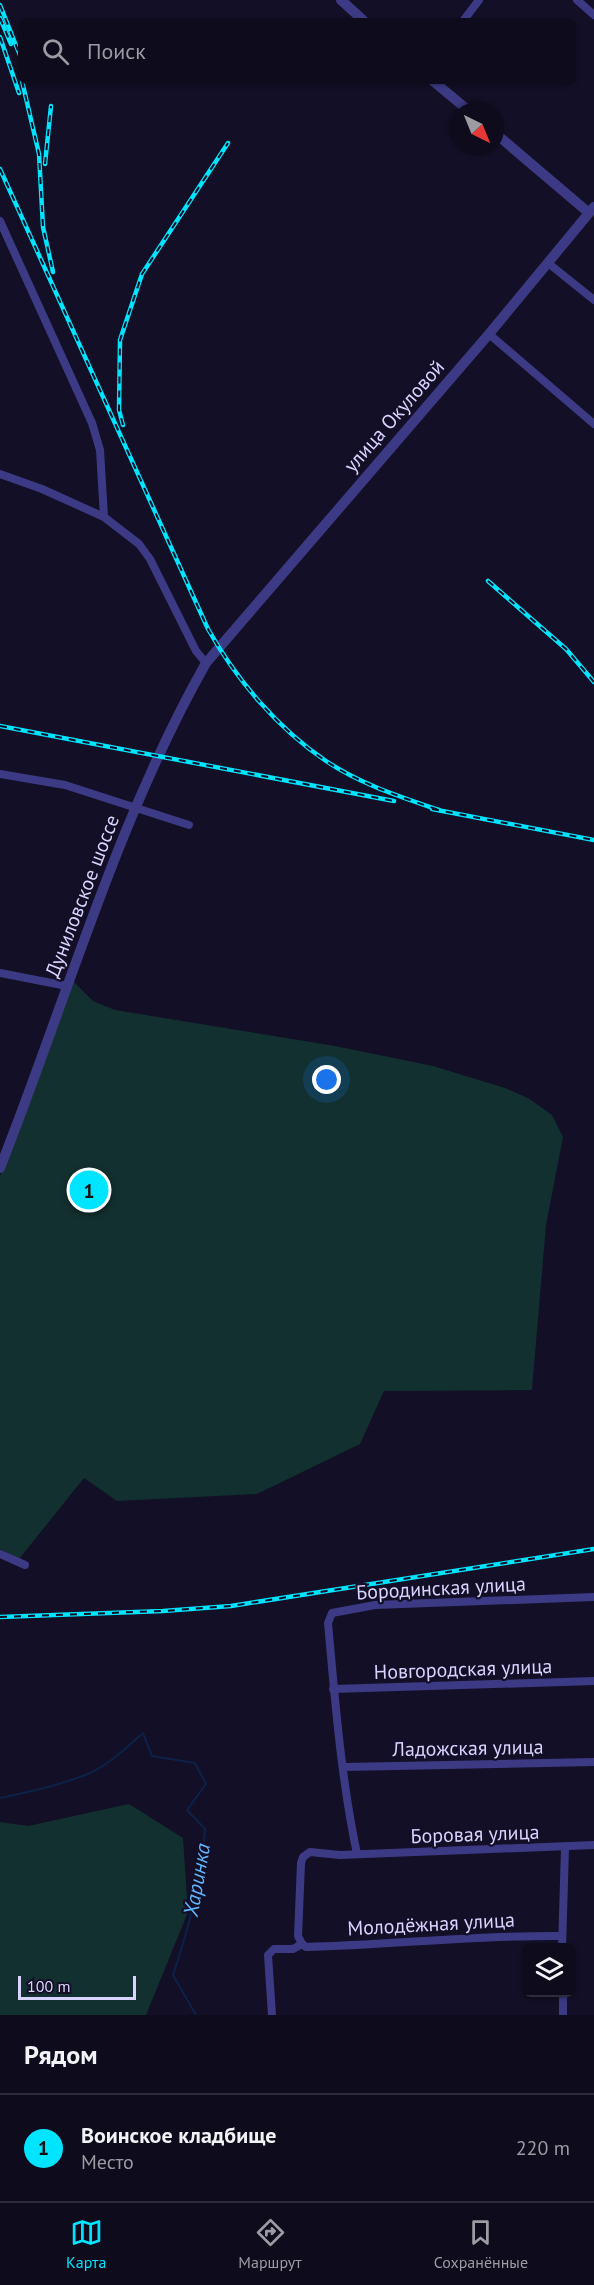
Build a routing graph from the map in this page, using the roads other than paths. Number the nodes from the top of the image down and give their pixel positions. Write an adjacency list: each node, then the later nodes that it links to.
1 (341, 0): 5 (street)
2 (479, 0): 6 (street)
3 (577, 0): 4 (street)
4 (594, 15)
5 (361, 18)
6 (465, 18)
7 (437, 84): 8 (street)
8 (458, 102)
9 (504, 140): 10 (street)
10 (591, 210): 12 (street, улица Окуловой)
11 (0, 221): 17 (street)
12 (548, 263): 13 (street); 14 (street, улица Окуловой)
13 (594, 300)
14 (489, 334): 15 (street); 18 (street, улица Окуловой)
15 (594, 424)
16 (0, 474): 17 (street)
17 (104, 517): 19 (street)
18 (218, 648): 19 (street, Дуниловское шоссе)
19 (206, 663): 21 (street, Дуниловское шоссе)
20 (0, 774): 21 (street)
21 (135, 809): 22 (street); 24 (street, Дуниловское шоссе)
22 (189, 825)
23 (0, 973): 24 (street)
24 (67, 986): 25 (street, Дуниловское шоссе)
25 (0, 1168)
26 (0, 1554): 27 (street)
27 (26, 1565)
28 (594, 1597): 30 (street, Бородинская улица)
29 (594, 1681): 30 (street, Новгородская улица)
30 (333, 1689): 32 (street)
31 (594, 1762): 32 (street, Ладожская улица)
32 (344, 1767): 35 (street)
33 (594, 1845): 34 (street, Боровая улица)
34 (565, 1848): 35 (street, Боровая улица); 36 (street)
35 (357, 1854): 38 (street, Боровая улица)
36 (562, 1936): 37 (street); 38 (street, Молодёжная улица)
37 (562, 1943)
38 (302, 1944): 40 (street, Молодёжная улица)
39 (563, 1997): 41 (street)
40 (272, 2015)
41 (563, 2015)

